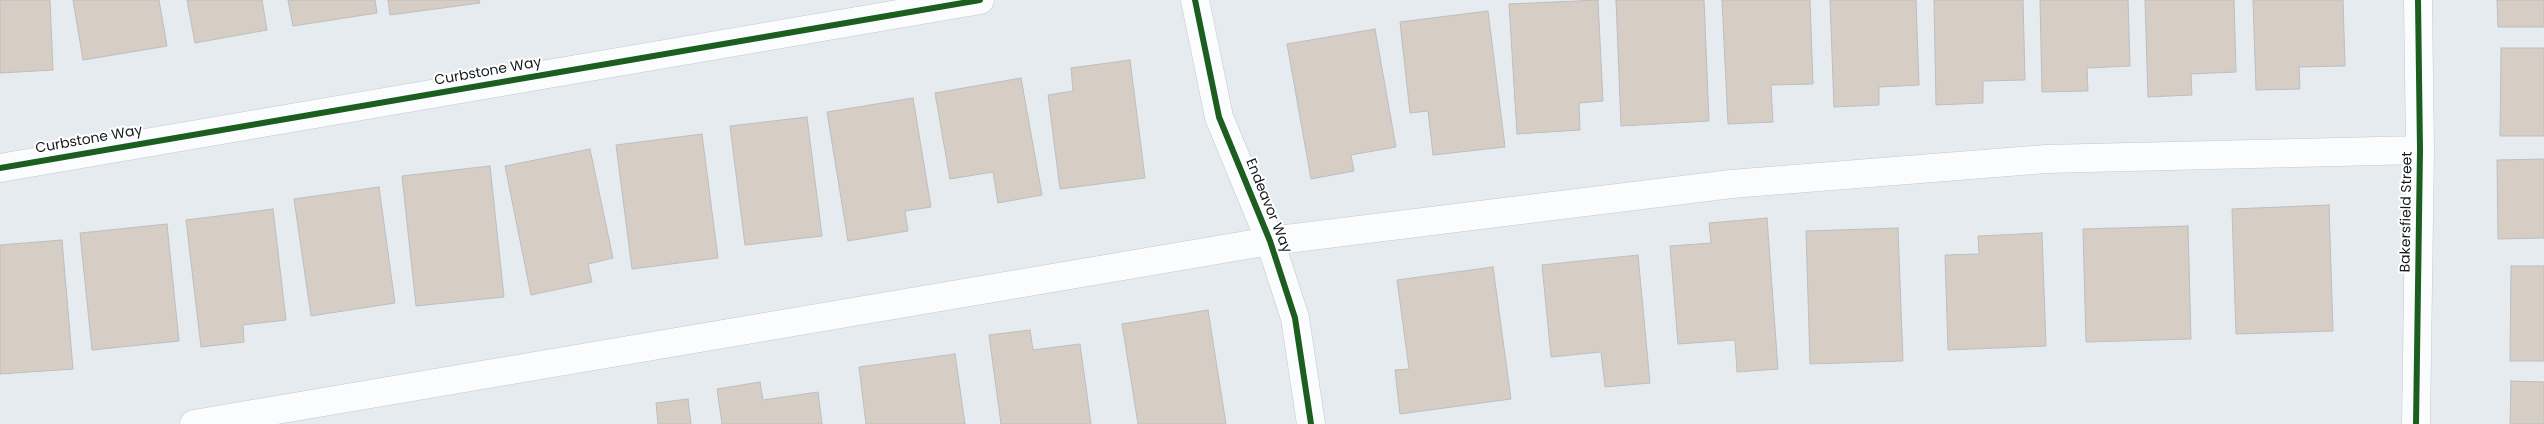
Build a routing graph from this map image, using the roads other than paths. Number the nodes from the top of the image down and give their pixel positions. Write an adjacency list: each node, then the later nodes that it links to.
1 (980, 0): 5 (street, Curbstone Way)
2 (1195, 0): 6 (street, Endeavor Way)
3 (2418, 0): 4 (street, Bakersfield Street)
4 (2420, 150): 6 (street); 9 (street, Bakersfield Street)
5 (0, 168)
6 (1270, 241): 7 (street); 8 (street, Endeavor Way)
7 (194, 424)
8 (1311, 424)
9 (2416, 424)

